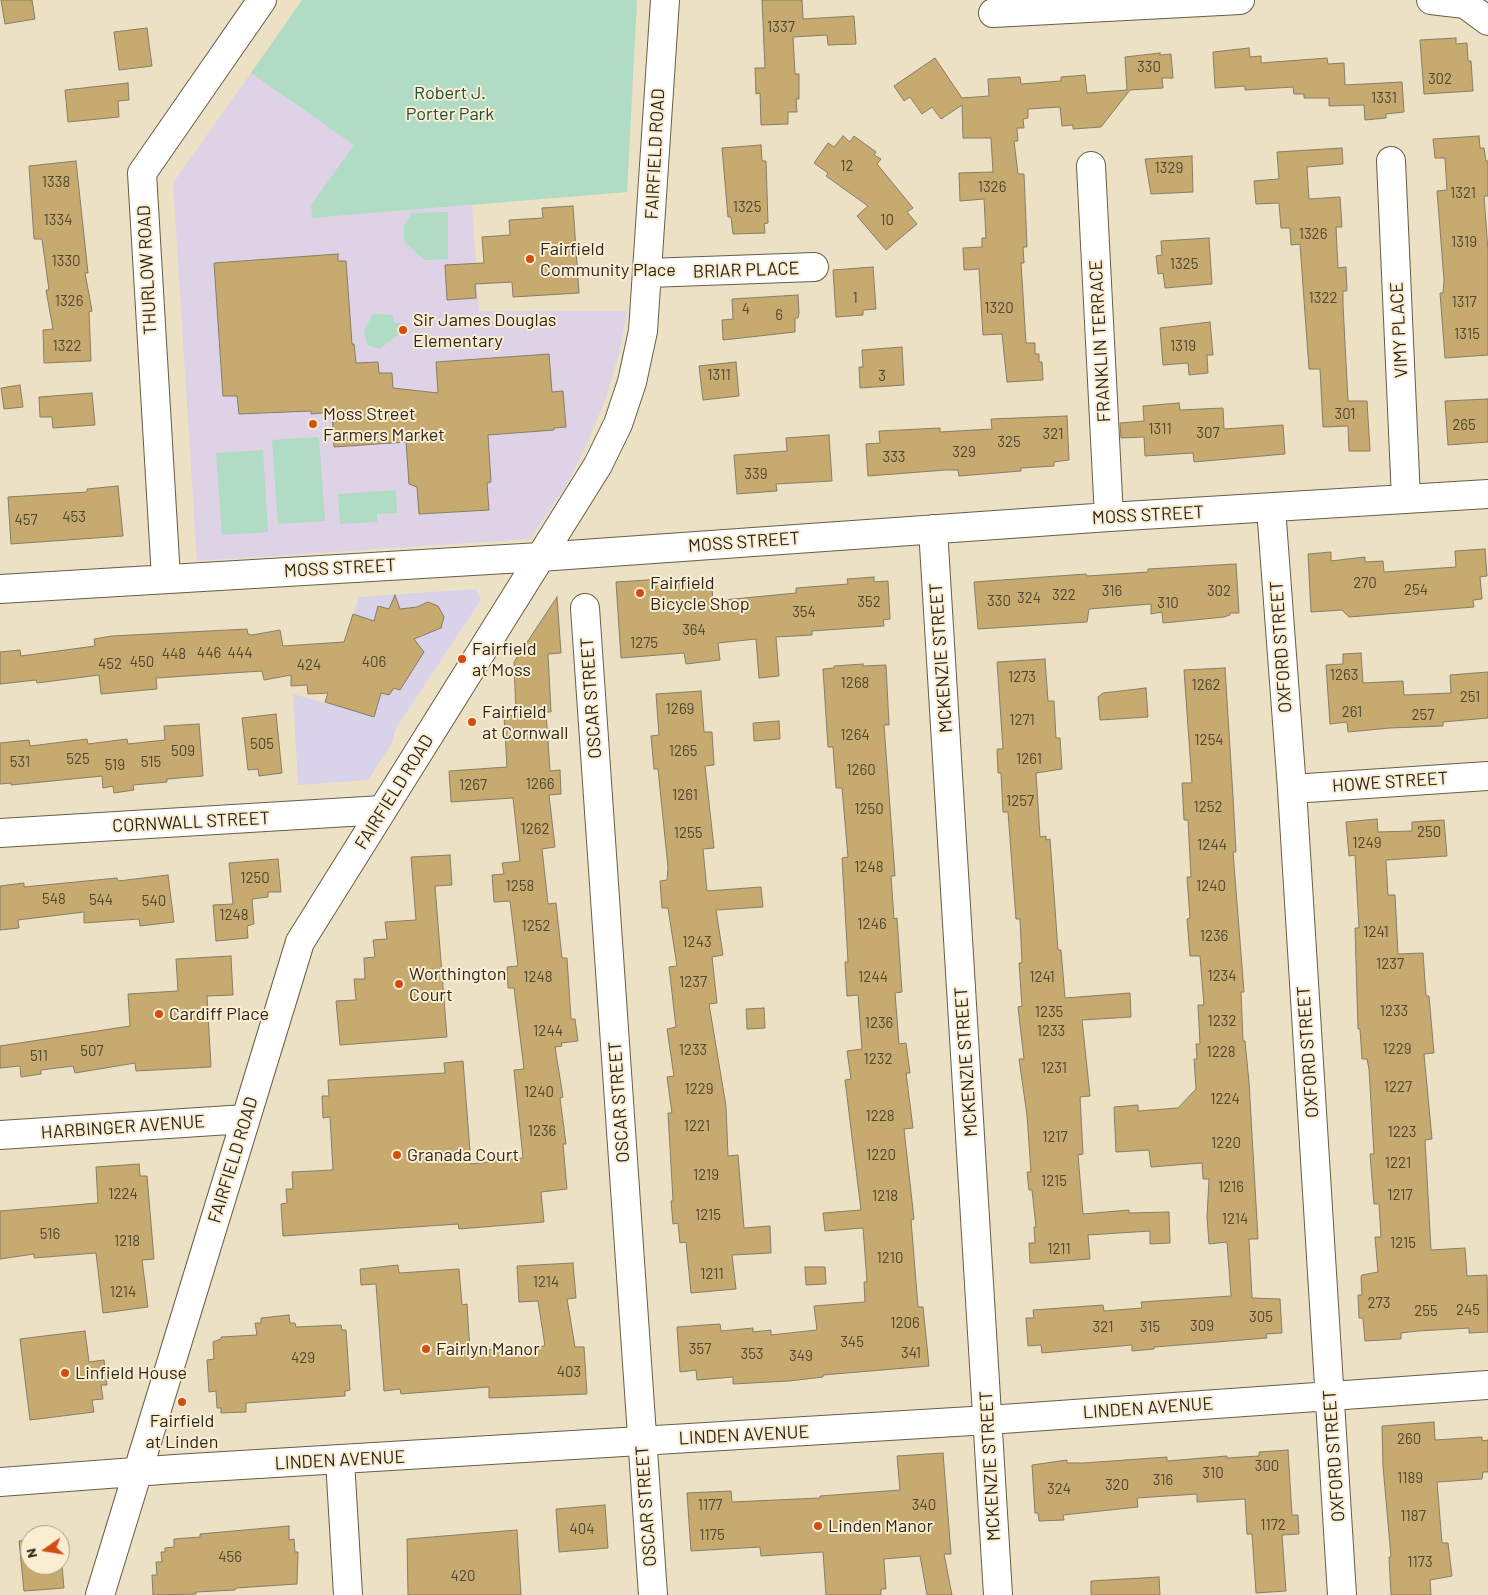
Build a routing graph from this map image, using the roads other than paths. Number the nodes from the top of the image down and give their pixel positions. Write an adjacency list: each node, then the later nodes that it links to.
1 (262, 0): 18 (street, THURLOW ROAD)
2 (666, 0): 11 (street, FAIRFIELD ROAD)
3 (1240, 0): 5 (street)
4 (1431, 0): 7 (street)
5 (1085, 4): 6 (street)
6 (993, 13)
7 (1488, 21)
8 (1391, 161): 13 (street, VIMY PLACE)
9 (1091, 166): 15 (street, FRANKLIN TERRACE)
10 (814, 267): 11 (street, BRIAR PLACE)
11 (648, 274): 17 (street, FAIRFIELD ROAD)
12 (1488, 494): 13 (street, MOSS STREET)
13 (1406, 499): 14 (street, MOSS STREET)
14 (1271, 508): 15 (street, MOSS STREET); 22 (street, OXFORD STREET)
15 (1109, 517): 16 (street, MOSS STREET)
16 (933, 529): 17 (street, MOSS STREET); 29 (street, MCKENZIE STREET)
17 (540, 557): 18 (street, MOSS STREET); 23 (street, FAIRFIELD ROAD)
18 (166, 578): 19 (street, MOSS STREET)
19 (0, 589)
20 (585, 608): 30 (street, OSCAR STREET)
21 (1488, 776): 22 (street, HOWE STREET)
22 (1292, 789): 28 (street, OXFORD STREET)
23 (382, 810): 24 (street, CORNWALL STREET); 25 (street, FAIRFIELD ROAD)
24 (0, 833)
25 (245, 1119): 26 (street, HARBINGER AVENUE); 32 (street, FAIRFIELD ROAD)
26 (0, 1135)
27 (1488, 1385): 28 (street, LINDEN AVENUE)
28 (1330, 1395): 29 (street, LINDEN AVENUE); 38 (street, OXFORD STREET)
29 (988, 1420): 30 (street, LINDEN AVENUE); 37 (street, MCKENZIE STREET)
30 (642, 1441): 31 (street, LINDEN AVENUE); 36 (street, OSCAR STREET)
31 (340, 1460): 32 (street, LINDEN AVENUE); 35 (street)
32 (138, 1473): 33 (street, LINDEN AVENUE); 34 (street, FAIRFIELD ROAD)
33 (0, 1482)
34 (100, 1595)
35 (348, 1595)
36 (653, 1595)
37 (998, 1595)
38 (1342, 1595)

